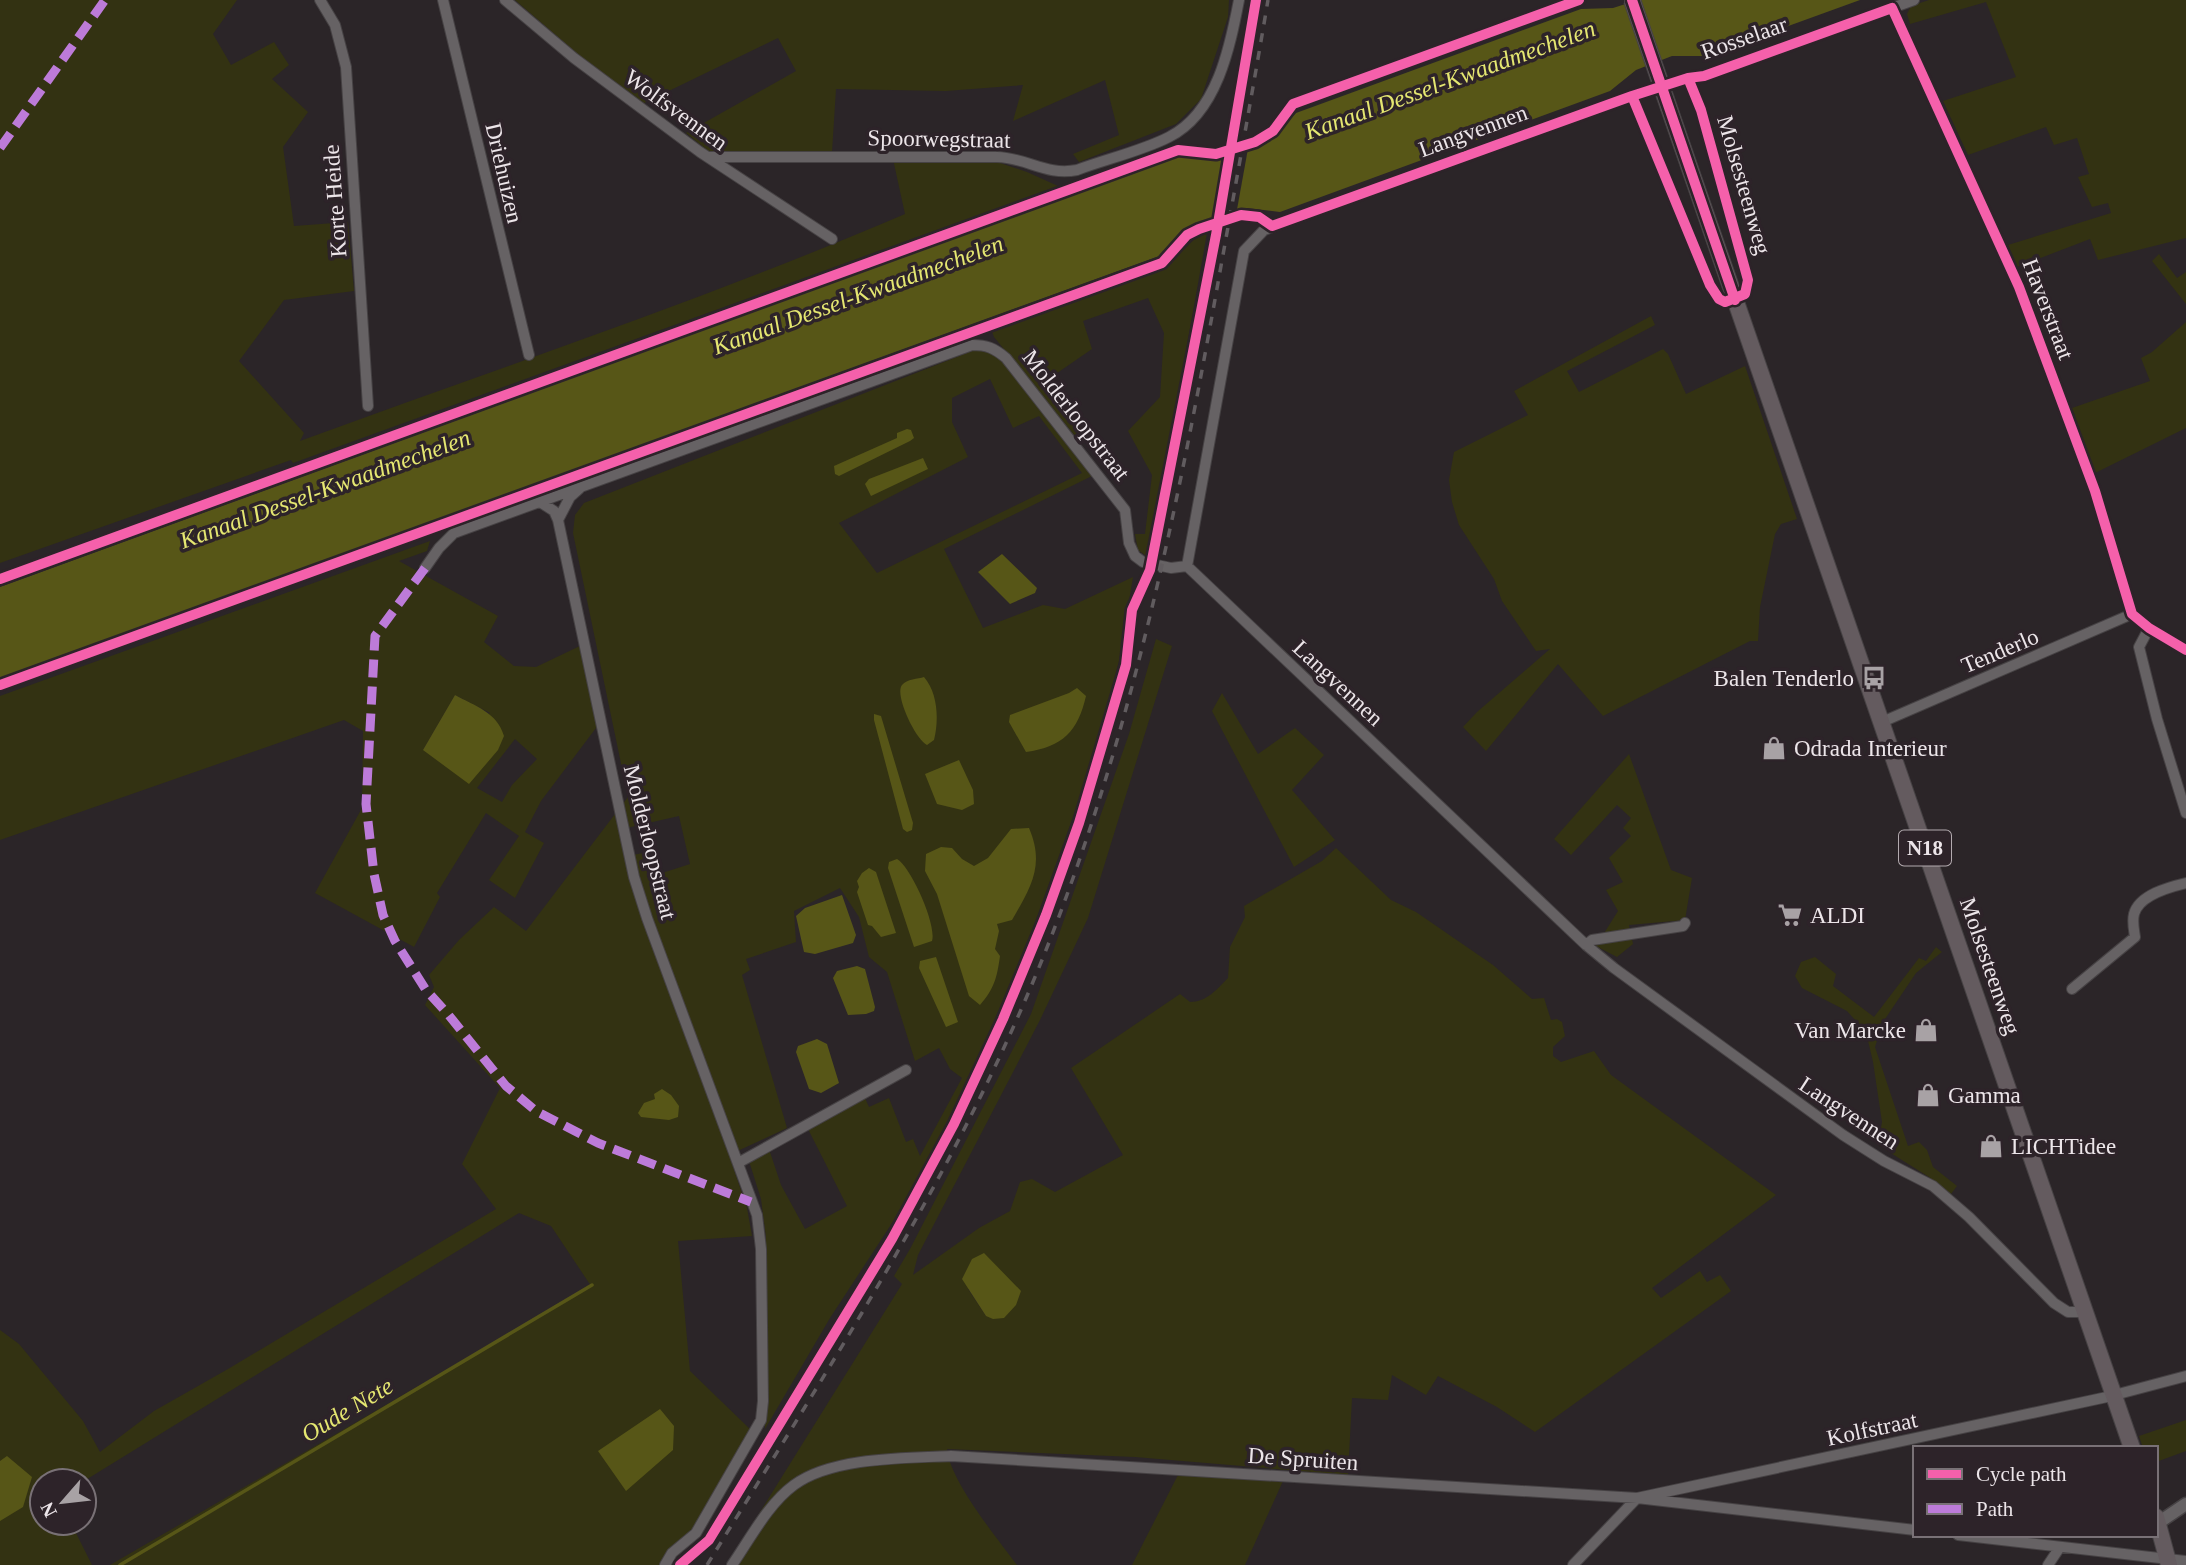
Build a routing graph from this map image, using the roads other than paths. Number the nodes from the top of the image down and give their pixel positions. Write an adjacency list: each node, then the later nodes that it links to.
1 (320, 0): 14 (street, Korte Heide)
2 (443, 0): 13 (street, Driehuizen)
3 (505, 0): 10 (street, Wolfsvennen)
4 (1239, 0): 10 (street, Spoorwegstraat)
5 (1632, 0): 12 (main road, Molsesteenweg / N18, bridge)
6 (1914, 0): 7 (street, Rosselaar)
7 (1892, 8): 8 (street, Rosselaar); 20 (street, Haverstraat)
8 (1688, 78): 9 (street, Langvennen); 12 (street, Molsesteenweg)
9 (1632, 96): 12 (street); 18 (street, Langvennen)
10 (709, 157): 11 (street, Wolfsvennen)
11 (832, 239)
12 (1735, 300): 23 (main road, Molsesteenweg / N18)
13 (529, 355)
14 (368, 406)
15 (580, 488): 16 (street, Molderloopstraat); 17 (street); 18 (street, Molderloopstraat)
16 (540, 502): 17 (street); 19 (street, Molderloopstraat)
17 (558, 520): 30 (street, Molderloopstraat)
18 (1187, 566): 27 (street, Langvennen)
19 (425, 568)
20 (2132, 614): 21 (street); 23 (street, Tenderlo)
21 (2149, 628): 22 (street); 24 (street)
22 (2186, 650)
23 (1882, 722): 31 (main road, Molsesteenweg / N18)
24 (2186, 813)
25 (2186, 883): 28 (street)
26 (1685, 923): 27 (street)
27 (1586, 945): 31 (street, Langvennen)
28 (2072, 989)
29 (906, 1070): 30 (street)
30 (738, 1163): 44 (street, Molderloopstraat)
31 (2085, 1312): 33 (main road, Molsesteenweg / N18)
32 (2186, 1376): 33 (street, Kolfstraat)
33 (2114, 1396): 34 (main road, Molsesteenweg / N18); 35 (street, Kolfstraat)
34 (2131, 1446)
35 (1637, 1498): 39 (street, De Spruiten); 45 (street, De Spruiten); 46 (street)
36 (2186, 1504): 37 (street)
37 (2158, 1519)
38 (2158, 1524): 43 (main road)
39 (1913, 1530)
40 (1975, 1537): 41 (street)
41 (2060, 1547): 43 (street); 47 (street)
42 (2186, 1561): 43 (street)
43 (2169, 1562)
44 (665, 1565)
45 (732, 1565)
46 (1573, 1565)
47 (2048, 1565)

